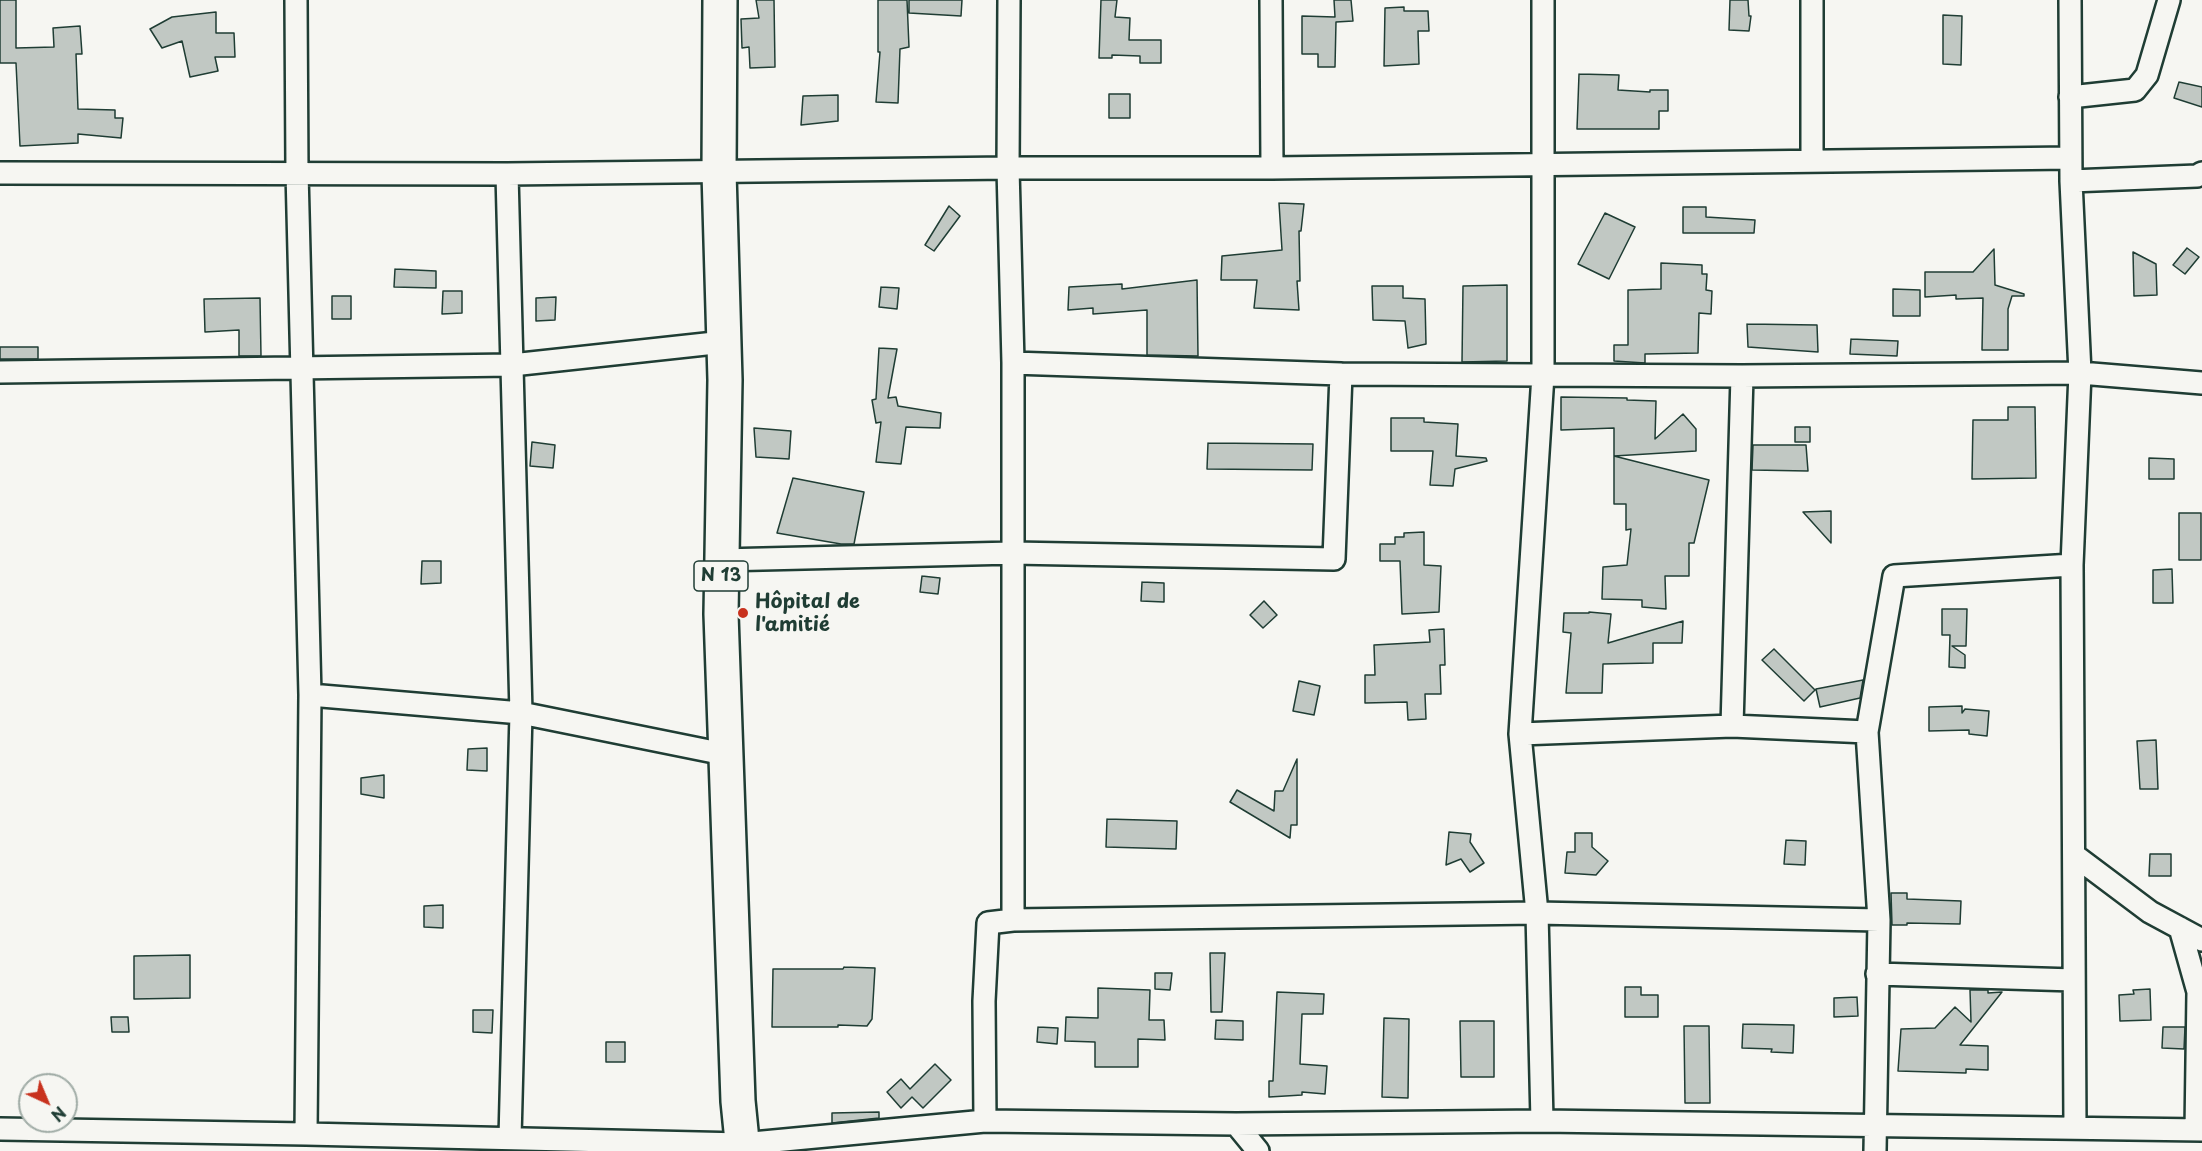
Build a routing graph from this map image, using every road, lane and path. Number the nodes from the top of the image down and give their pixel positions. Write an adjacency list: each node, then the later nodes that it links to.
1 (296, 0): 15 (street)
2 (720, 0): 16 (main road, N 13)
3 (1009, 0): 13 (street)
4 (1271, 0): 14 (street)
5 (1543, 0): 12 (street)
6 (1812, 0): 11 (street)
7 (2070, 0): 9 (street)
8 (2169, 0): 9 (street)
9 (2070, 97): 10 (street)
10 (2070, 158): 11 (street); 20 (street)
11 (1812, 161): 12 (street)
12 (1543, 165): 14 (street); 28 (street)
13 (1008, 168): 14 (street); 16 (street); 22 (street)
14 (1272, 168)
15 (297, 172): 17 (street); 18 (street); 24 (street)
16 (719, 172): 18 (street); 21 (main road, N 13)
17 (0, 173)
18 (507, 174): 23 (street)
19 (2200, 175): 20 (street)
20 (2071, 181): 26 (street)
21 (724, 342): 23 (street); 32 (main road, N 13)
22 (1012, 363): 27 (street); 31 (street)
23 (513, 365): 24 (street); 35 (street)
24 (302, 368): 25 (street); 34 (street)
25 (0, 372)
26 (2080, 373): 29 (street); 30 (street); 33 (street)
27 (1341, 374): 28 (street); 31 (street)
28 (1543, 375): 29 (street); 38 (street)
29 (1742, 376): 36 (street)
30 (2202, 383)
31 (1013, 553): 32 (street); 42 (street)
32 (721, 560): 39 (main road, N 13)
33 (2072, 565): 37 (street); 40 (street)
34 (310, 695): 35 (street); 55 (street)
35 (521, 713): 39 (street); 56 (street)
36 (1732, 726): 37 (street); 38 (street)
37 (1868, 732): 43 (street)
38 (1520, 734): 41 (street)
39 (724, 754): 58 (main road, N 13)
40 (2074, 855): 44 (street); 47 (street)
41 (1537, 913): 42 (street); 43 (street); 49 (street)
42 (1013, 920): 48 (street)
43 (1879, 920): 46 (street)
44 (2180, 928): 45 (street); 54 (street)
45 (2202, 940)
46 (1877, 974): 47 (street); 51 (street)
47 (2074, 980): 52 (street)
48 (985, 1121): 50 (street); 58 (street)
49 (1542, 1121): 50 (street); 51 (street)
50 (1236, 1124): 59 (street)
51 (1874, 1125): 52 (street); 60 (street)
52 (2075, 1127): 54 (street)
53 (0, 1129): 57 (street)
54 (2199, 1130)
55 (306, 1134): 56 (street); 57 (street)
56 (510, 1138): 58 (street)
57 (143, 1141)
58 (742, 1147)
59 (1258, 1151)
60 (1875, 1151)

